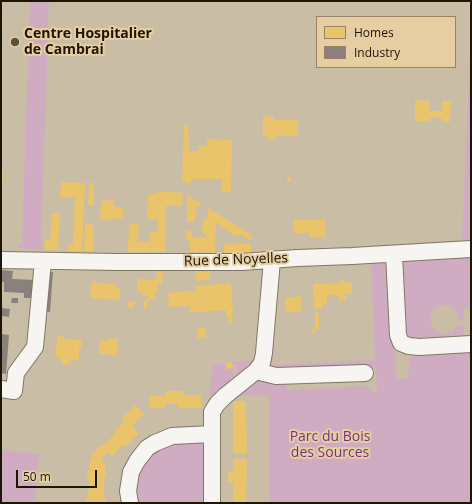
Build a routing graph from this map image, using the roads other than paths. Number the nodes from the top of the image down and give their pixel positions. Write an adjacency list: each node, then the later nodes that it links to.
1 (471, 249): 2 (street, Rue de Noyelles)
2 (394, 254): 4 (street, Rue de Noyelles); 6 (street)
3 (1, 260): 5 (street, Rue de Noyelles)
4 (272, 260): 5 (street, Rue de Noyelles); 7 (street)
5 (43, 261): 9 (street)
6 (471, 344)
7 (256, 371): 8 (street); 10 (street)
8 (365, 373)
9 (1, 389)
10 (212, 434): 11 (street); 12 (street)
11 (130, 503)
12 (212, 503)

